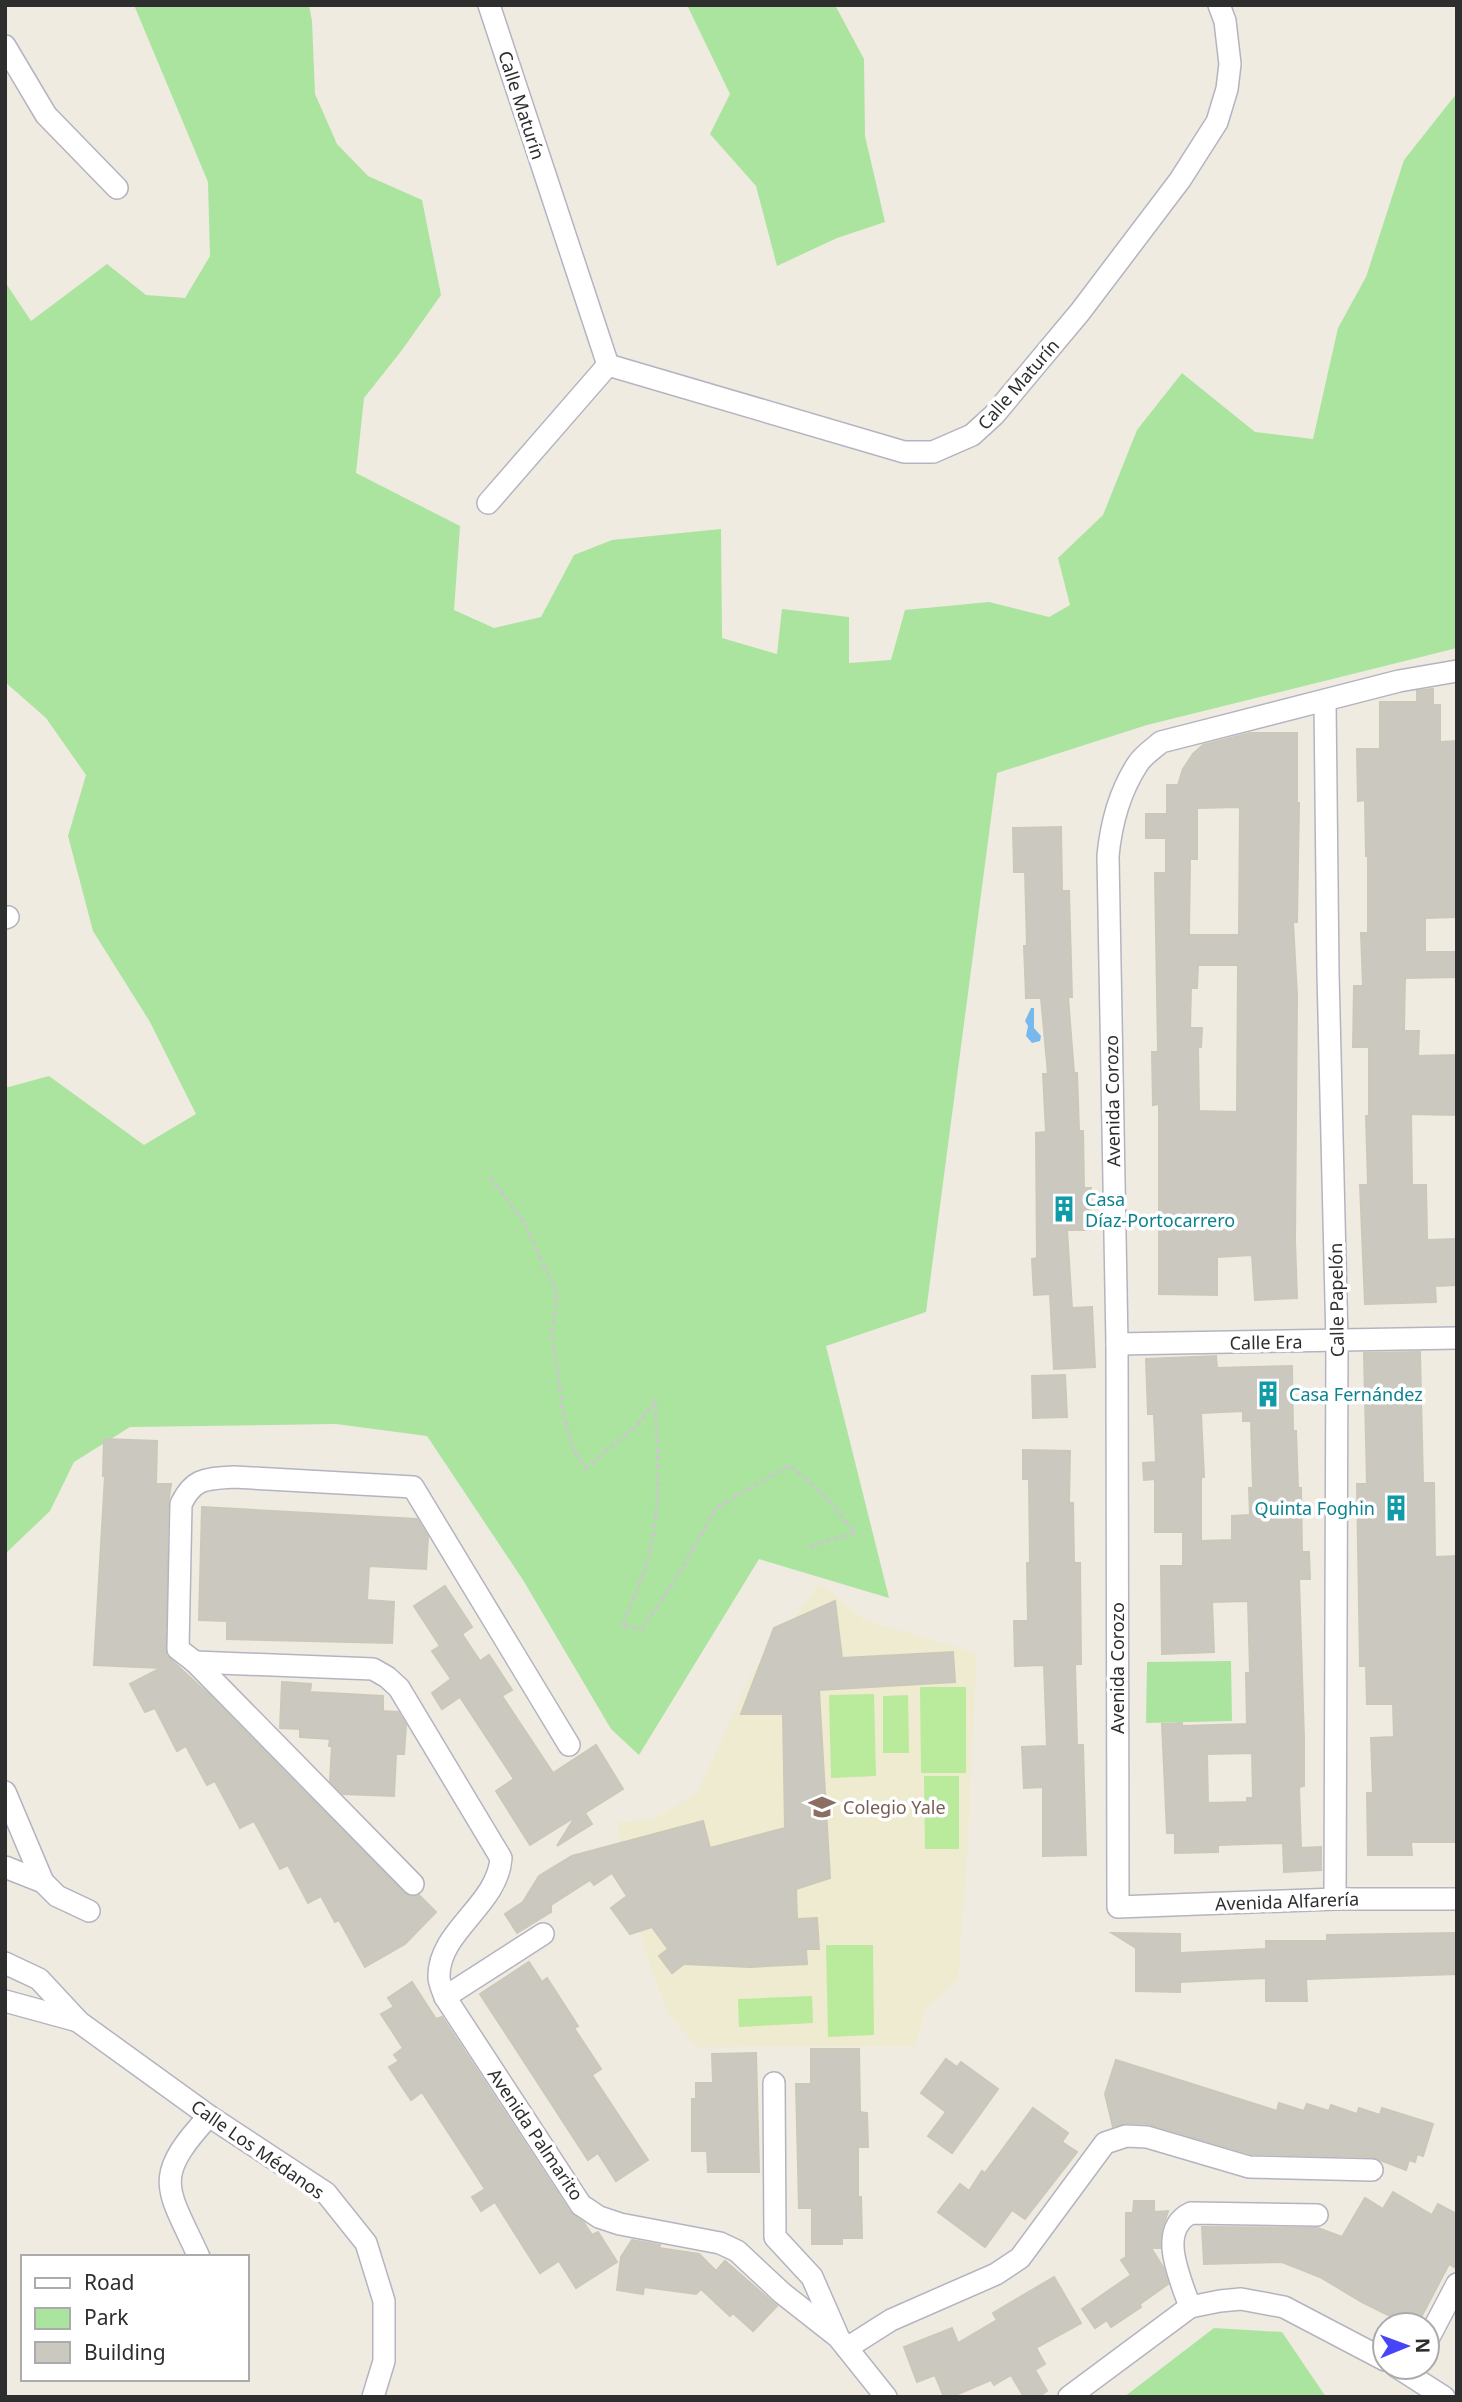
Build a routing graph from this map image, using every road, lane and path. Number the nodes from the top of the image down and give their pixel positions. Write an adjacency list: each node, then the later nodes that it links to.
1 (489, 5): 5 (street, Calle Maturín)
2 (1219, 5): 5 (street, Calle Maturín)
3 (5, 46): 4 (street)
4 (117, 188)
5 (608, 365): 6 (street)
6 (488, 503)
7 (1457, 671): 8 (street, Avenida Corozo)
8 (1325, 701): 11 (street, Calle Papelón); 12 (street, Avenida Corozo)
9 (490, 1177): 13 (path)
10 (1457, 1338): 11 (street, Calle Era)
11 (1337, 1341): 12 (street, Calle Era); 20 (street, Calle Papelón)
12 (1117, 1344): 22 (street, Avenida Corozo)
13 (808, 1547)
14 (195, 1662): 15 (street); 19 (street); 26 (street)
15 (569, 1745)
16 (5, 1792): 18 (street)
17 (5, 1867): 18 (street)
18 (43, 1882): 23 (street)
19 (413, 1884)
20 (1335, 1899): 21 (street, Avenida Alfarería); 22 (street, Avenida Alfarería)
21 (1457, 1899)
22 (1118, 1907)
23 (89, 1911)
24 (543, 1934): 26 (street)
25 (5, 1963): 28 (street, Calle Los Médanos)
26 (446, 1997): 37 (street, Avenida Palmarito)
27 (5, 2001): 28 (street, Calle Los Médanos)
28 (79, 2022): 30 (street, Calle Los Médanos)
29 (774, 2083): 37 (street)
30 (209, 2116): 33 (street); 40 (street, Calle Los Médanos)
31 (1372, 2170): 37 (street)
32 (1317, 2215): 35 (street)
33 (198, 2255)
34 (1457, 2284): 36 (street)
35 (1191, 2307): 38 (street); 42 (street)
36 (1441, 2315)
37 (843, 2343): 41 (street, Avenida Palmarito)
38 (1371, 2353)
39 (1423, 2381): 43 (street)
40 (373, 2397)
41 (886, 2397)
42 (1069, 2397)
43 (1444, 2397)

